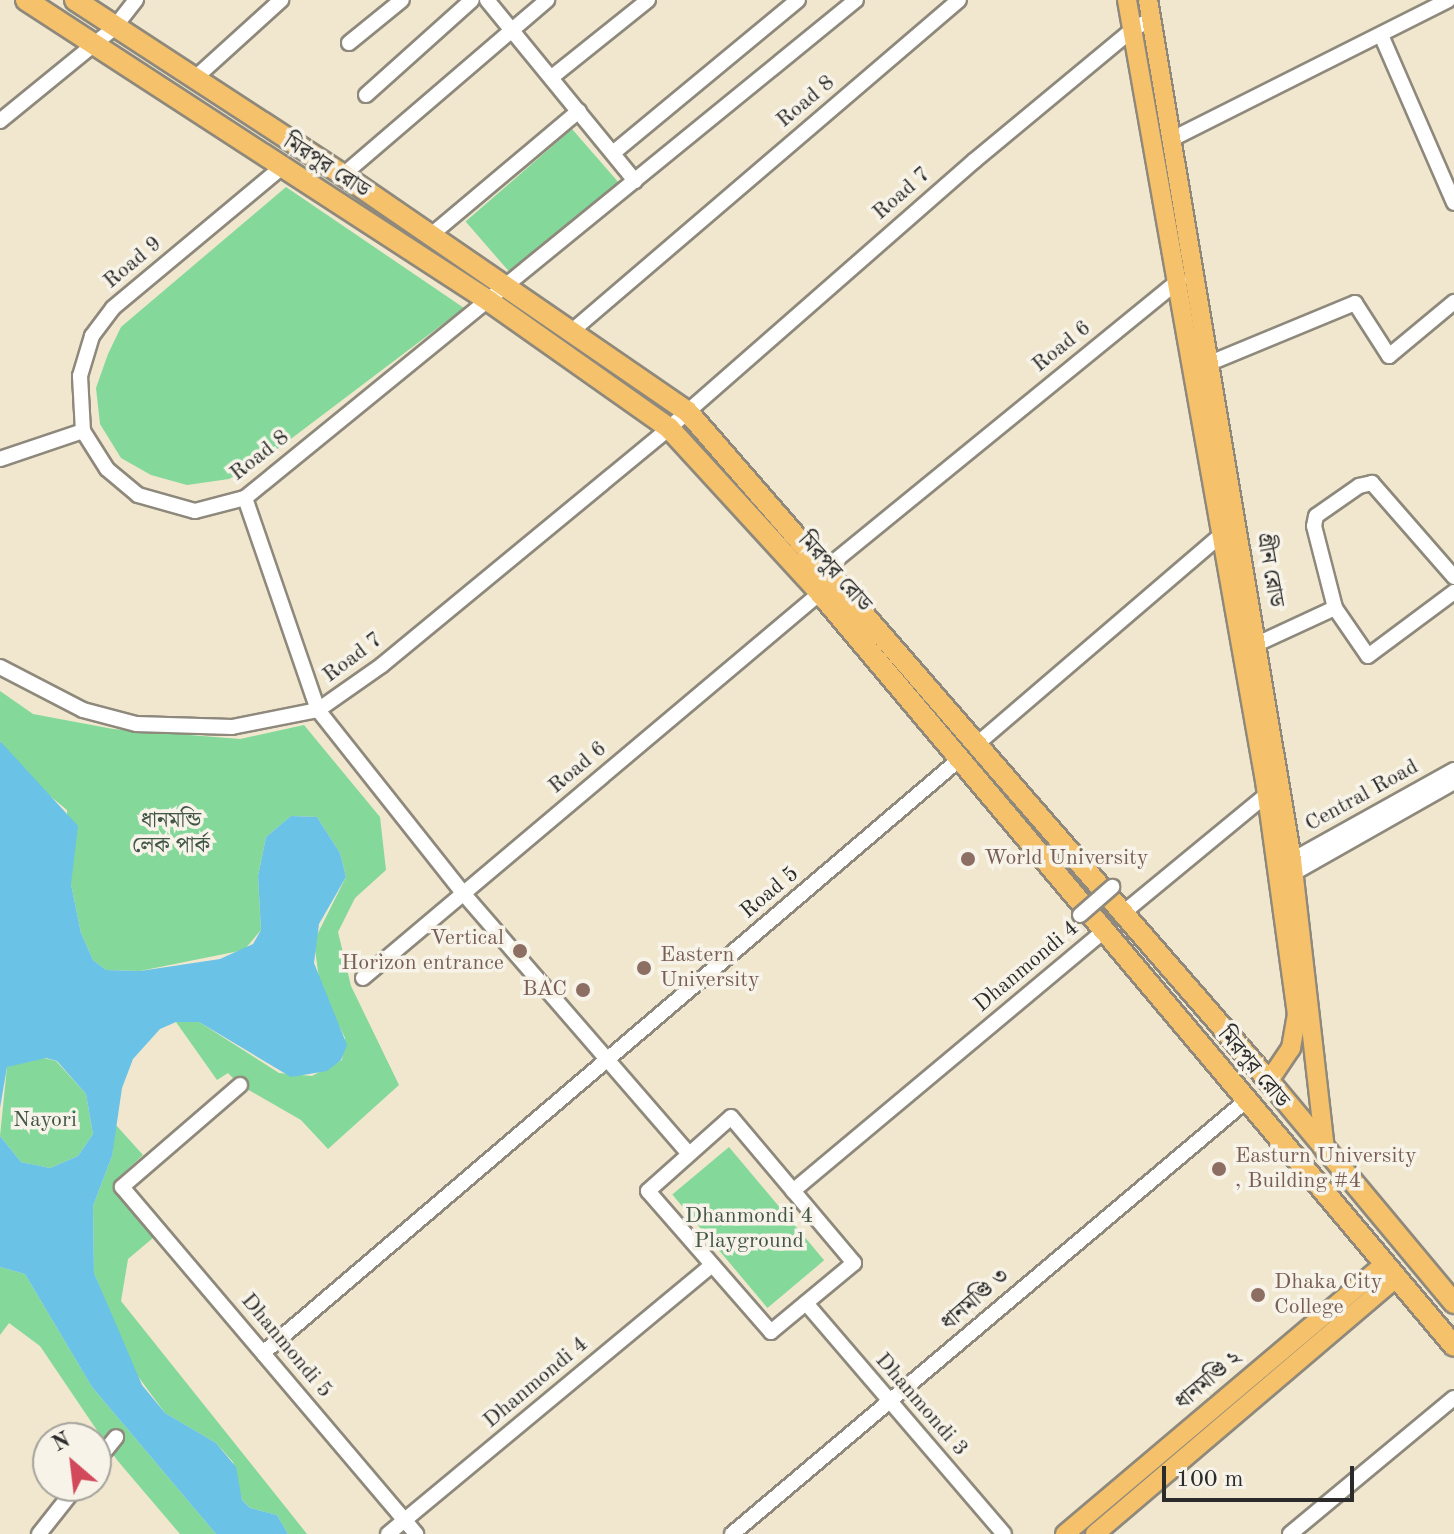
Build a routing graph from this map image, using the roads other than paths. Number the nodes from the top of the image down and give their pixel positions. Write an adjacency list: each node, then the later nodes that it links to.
1 (26, 0): 23 (highway, মিরপুর রোড)
2 (75, 0): 18 (highway, মিরপুর রোড)
3 (136, 0): 18 (street)
4 (281, 0): 25 (street)
5 (402, 0): 22 (street)
6 (472, 0): 26 (street)
7 (487, 0): 19 (street)
8 (547, 0): 19 (street)
9 (648, 0): 24 (street)
10 (798, 0): 30 (street)
11 (856, 0): 33 (street, Road 8)
12 (959, 0): 40 (street, Road 8)
13 (1127, 0): 20 (main road, গ্রীন রোড)
14 (1148, 0): 17 (main road, গ্রীন রোড)
15 (1448, 0): 16 (street)
16 (1420, 7): 21 (street)
17 (1152, 19): 20 (street, Road 7); 29 (main road, গ্রীন রোড)
18 (114, 28): 23 (street); 25 (highway, মিরপুর রোড)
19 (512, 29): 24 (street); 32 (street)
20 (1133, 29): 36 (main road, গ্রীন রোড); 42 (street, Road 7)
21 (1381, 35): 29 (street); 34 (street)
22 (349, 43)
23 (91, 45): 28 (street); 31 (highway, মিরপুর রোড)
24 (552, 77): 27 (street)
25 (194, 79): 32 (highway, মিরপুর রোড)
26 (366, 95)
27 (579, 111): 30 (street); 35 (street)
28 (0, 121)
29 (1172, 139): 41 (main road, গ্রীন রোড)
30 (613, 153): 33 (street)
31 (282, 167): 38 (highway, মিরপুর রোড); 44 (street, Road 9)
32 (343, 175): 35 (highway, মিরপুর রোড)
33 (635, 181): 37 (street, Road 8)
34 (1454, 203)
35 (431, 235): 37 (highway, মিরপুর রোড)
36 (1179, 280): 48 (main road, গ্রীন রোড); 49 (street, Road 6)
37 (507, 285): 38 (street, Road 8); 40 (highway, মিরপুর রোড)
38 (489, 301): 43 (highway, মিরপুর রোড); 46 (street, Road 8)
39 (1454, 302): 41 (street)
40 (572, 331): 42 (highway, মিরপুর রোড)
41 (1210, 363): 47 (main road, গ্রীন রোড)
42 (687, 411): 43 (street, Road 7); 49 (highway, মিরপুর রোড)
43 (669, 428): 52 (highway, মিরপুর রোড); 56 (street, Road 7)
44 (83, 431): 45 (street); 46 (street, Road 8)
45 (0, 459)
46 (245, 498): 56 (street)
47 (1236, 521): 48 (street, Road 5); 54 (main road, গ্রীন রোড)
48 (1220, 535): 57 (street, Road 5); 60 (main road, গ্রীন রোড)
49 (825, 569): 57 (highway, মিরপুর রোড)
50 (1454, 577): 53 (street)
51 (1454, 592): 53 (street)
52 (820, 593): 57 (highway, মিরপুর রোড); 63 (street, Road 6)
53 (1335, 608): 54 (street)
54 (1257, 644): 60 (main road, গ্রীন রোড)
55 (0, 667): 56 (street, Road 7)
56 (318, 710): 63 (street)
57 (969, 752): 62 (highway, মিরপুর রোড); 64 (highway, মিরপুর রোড); 68 (street, Road 5)
58 (1454, 770): 61 (street, Central Road)
59 (1454, 782): 61 (street)
60 (1272, 790): 61 (main road, গ্রীন রোড); 65 (street); 69 (main road, গ্রীন রোড)
61 (1293, 867): 72 (main road, গ্রীন রোড)
62 (1108, 890): 64 (street, bridge); 65 (highway, মিরপুর রোড)
63 (463, 893): 67 (street, Road 6); 68 (street)
64 (1083, 912): 66 (highway, মিরপুর রোড)
65 (1123, 913): 69 (highway, মিরপুর রোড)
66 (1105, 930): 71 (highway, মিরপুর রোড); 74 (street, Dhanmondi 4)
67 (363, 978)
68 (607, 1061): 73 (street); 82 (street, Road 5)
69 (1269, 1081): 71 (highway); 72 (highway, মিরপুর রোড)
70 (240, 1085): 82 (street, Dhanmondi 5)
71 (1248, 1099): 77 (highway, মিরপুর রোড); 84 (street, ধানমণ্ডি ৩)
72 (1325, 1151): 75 (highway, মিরপুর রোড)
73 (689, 1154): 74 (street); 76 (street)
74 (793, 1191): 79 (street)
75 (1407, 1248): 78 (highway); 80 (highway, মিরপুর রোড)
76 (712, 1265): 79 (street); 88 (street, Dhanmondi 4)
77 (1389, 1272): 81 (highway, মিরপুর রোড); 94 (main road, ধানমণ্ডি ২); 95 (main road, ধানমণ্ডি ২)
78 (1454, 1292)
79 (806, 1303): 84 (street, Dhanmondi 3)
80 (1454, 1303)
81 (1454, 1346)
82 (263, 1353): 88 (street, Dhanmondi 5)
83 (1454, 1398): 96 (street)
84 (889, 1403): 92 (street, ধানমণ্ডি ৩); 93 (street, Dhanmondi 3)
85 (116, 1437): 86 (street)
86 (112, 1442)
87 (64, 1502): 89 (street)
88 (405, 1521): 90 (street, Dhanmondi 4); 91 (street, Dhanmondi 5)
89 (39, 1534)
90 (388, 1534)
91 (416, 1534)
92 (732, 1534)
93 (1004, 1534)
94 (1065, 1534)
95 (1095, 1534)
96 (1290, 1534)

